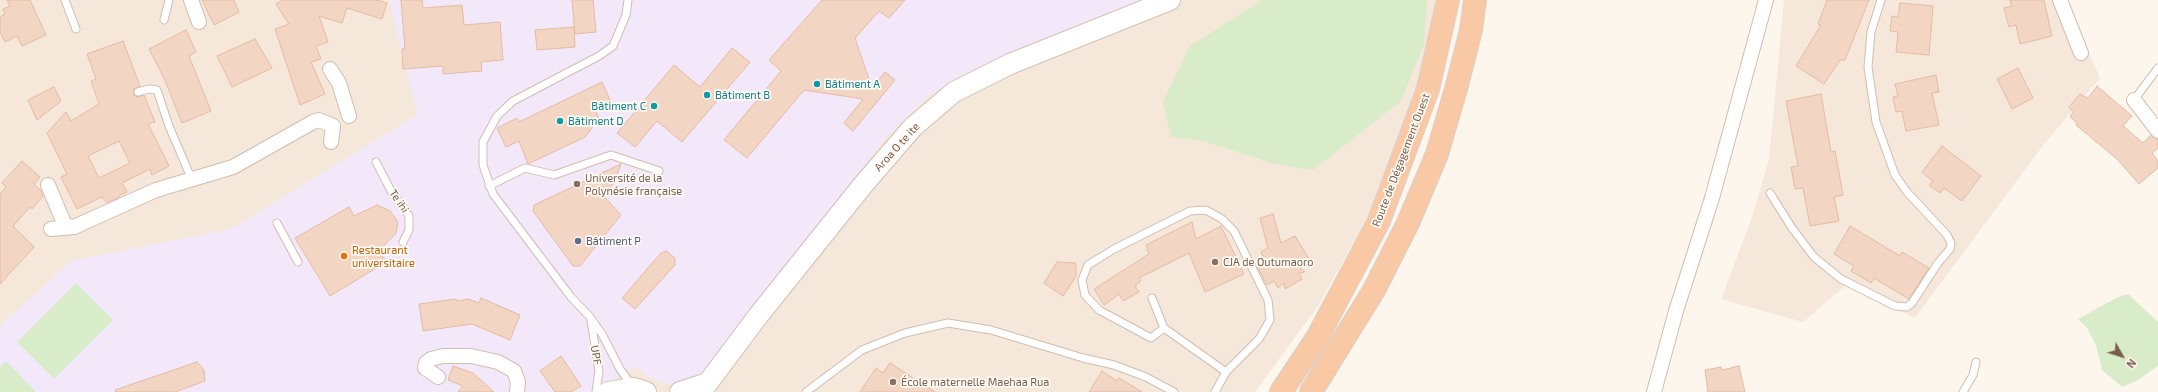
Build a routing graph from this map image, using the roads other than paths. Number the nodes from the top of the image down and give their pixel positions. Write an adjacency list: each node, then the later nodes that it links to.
1 (65, 0): 13 (lane)
2 (169, 0): 11 (lane)
3 (190, 0): 12 (street)
4 (628, 0): 26 (lane)
5 (1170, 0): 39 (main road, Aroa O te ite)
6 (1448, 0): 48 (highway, Route de Dégagement Ouest)
7 (1475, 0): 49 (highway)
8 (1766, 0): 50 (street)
9 (1881, 0): 27 (lane)
10 (2060, 0): 14 (street)
11 (164, 20)
12 (199, 22)
13 (76, 29)
14 (2081, 53)
15 (2158, 68): 18 (lane)
16 (330, 69): 19 (street)
17 (138, 92): 24 (lane)
18 (2134, 100): 20 (street)
19 (349, 116)
20 (2158, 131)
21 (331, 142): 24 (street)
22 (376, 162): 31 (lane, Te ihi)
23 (659, 171): 26 (lane)
24 (194, 177): 29 (street)
25 (48, 185): 29 (street)
26 (489, 186): 34 (lane)
27 (1770, 193)
28 (277, 223): 32 (lane)
29 (74, 227): 30 (street)
30 (51, 229)
31 (403, 242)
32 (298, 262)
33 (1152, 298): 35 (lane)
34 (590, 317): 40 (lane); 42 (lane, UPF)
35 (1164, 328): 37 (lane); 37 (lane)
36 (1976, 362): 51 (lane)
37 (1226, 372): 47 (lane)
38 (438, 377): 41 (street)
39 (704, 388): 44 (main road)
40 (640, 390): 43 (main road)
41 (517, 392)
42 (596, 392)
43 (608, 392)
44 (680, 392)
45 (806, 392): 46 (lane)
46 (1174, 392)
47 (1215, 392)
48 (1281, 392)
49 (1312, 392)
50 (1654, 392)
51 (1963, 392)

